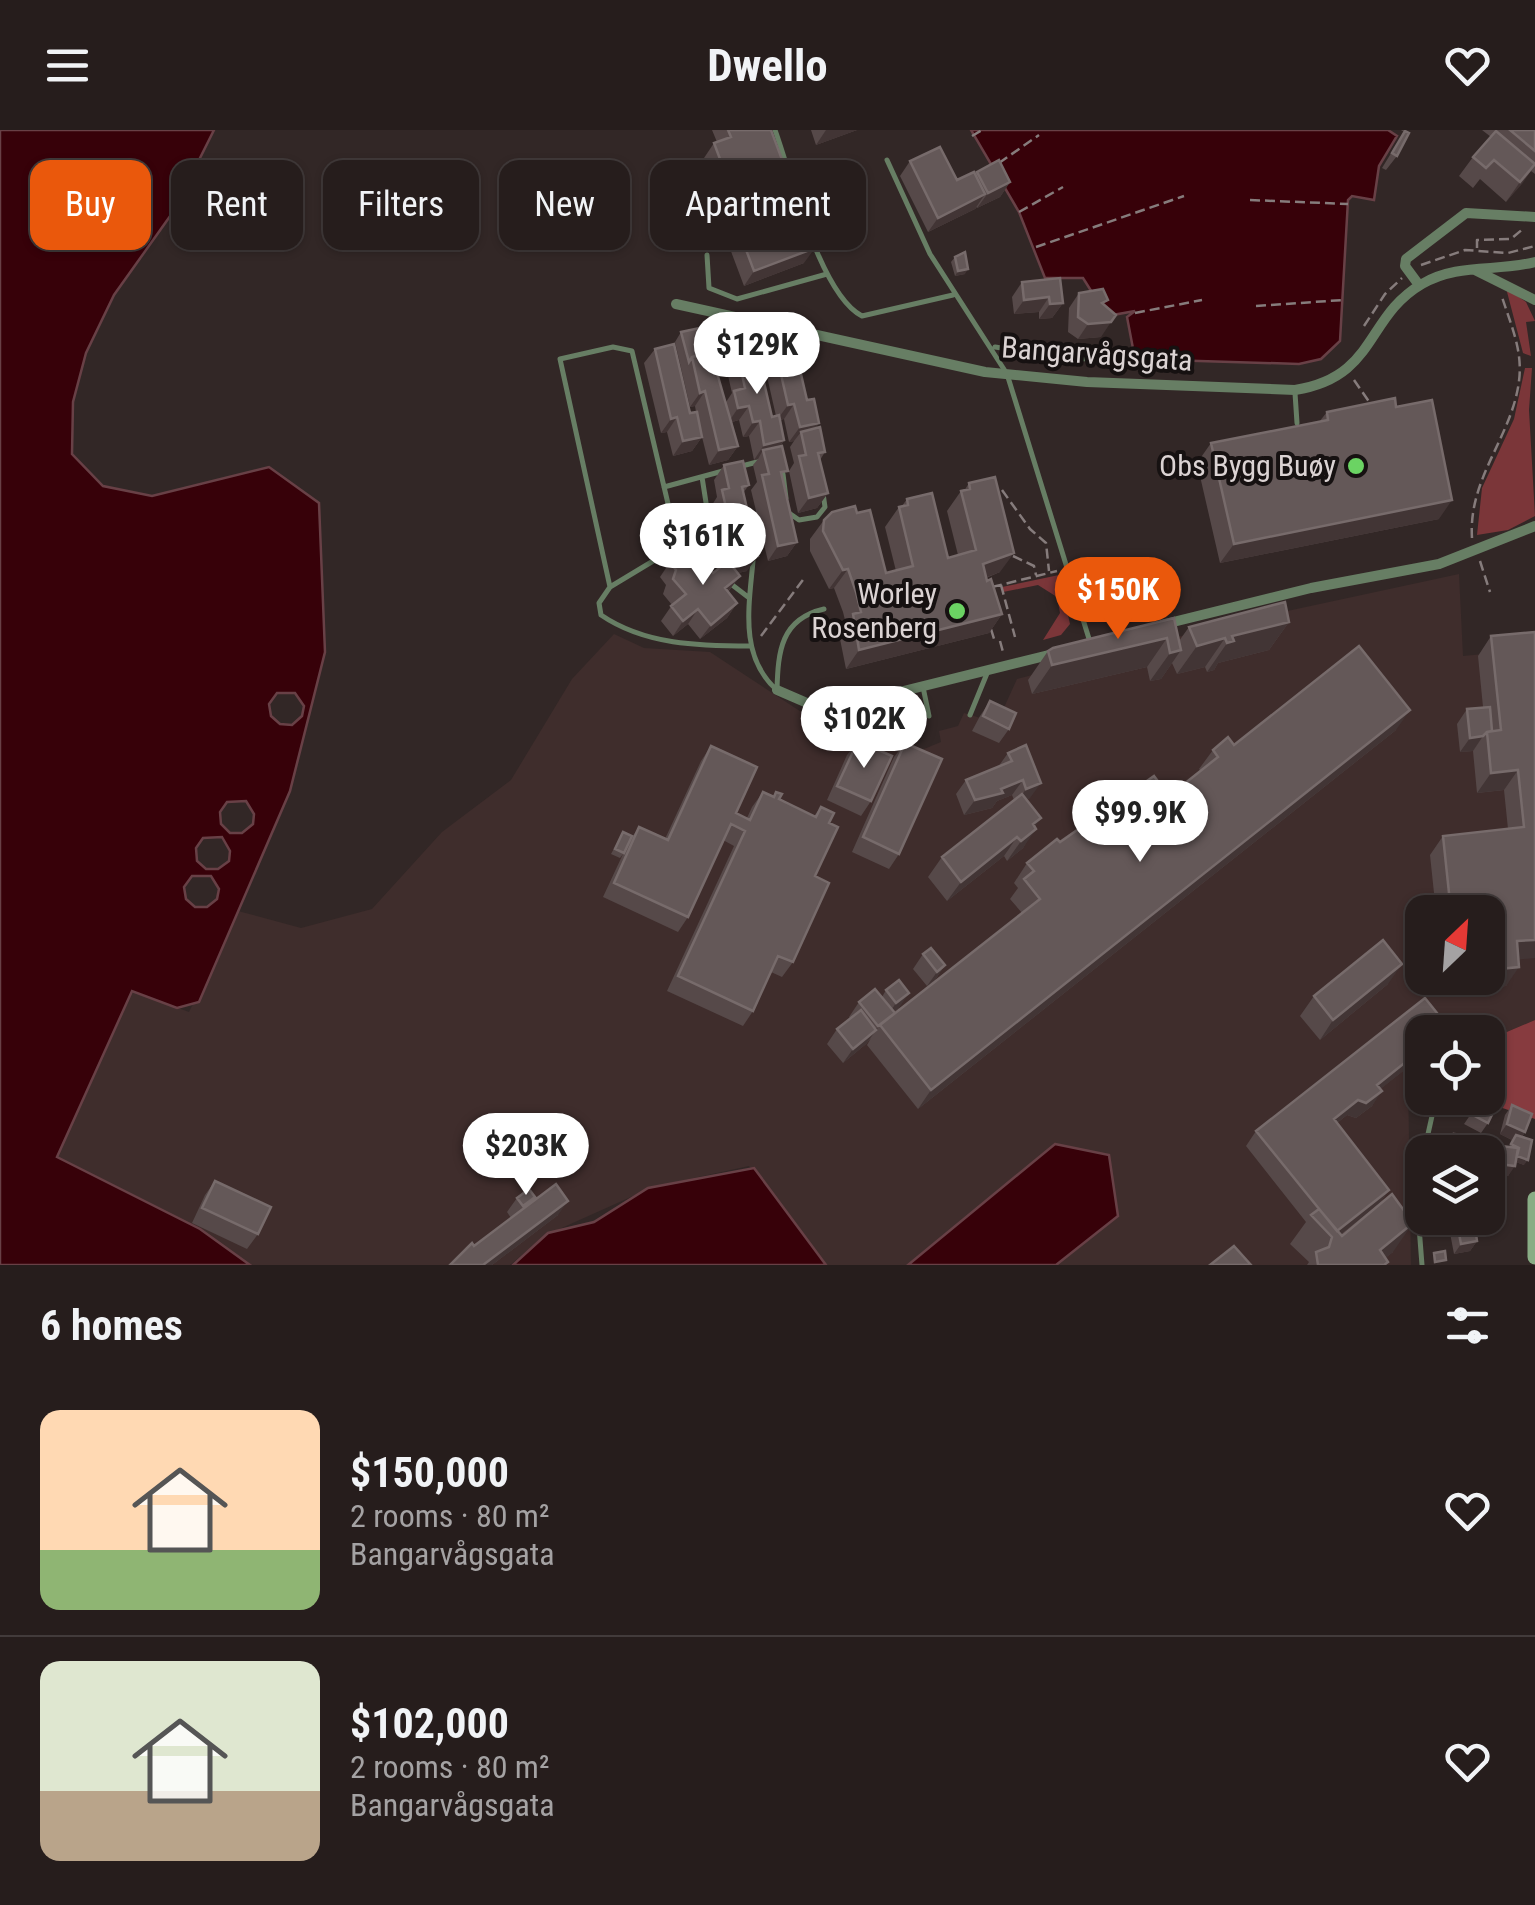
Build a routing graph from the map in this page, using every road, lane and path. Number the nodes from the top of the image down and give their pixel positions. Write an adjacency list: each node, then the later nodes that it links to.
1 (775, 130): 20 (lane)
2 (982, 130): 4 (path)
3 (1039, 135): 6 (path)
4 (972, 136)
5 (887, 160): 23 (lane)
6 (992, 168)
7 (1064, 187): 11 (path)
8 (1184, 196): 14 (path)
9 (1250, 200): 10 (path)
10 (1348, 204)
11 (1019, 212)
12 (1534, 217): 15 (path); 19 (street)
13 (1535, 246): 15 (path)
14 (1036, 247)
15 (1478, 249): 19 (path)
16 (707, 255): 20 (lane)
17 (1535, 262): 18 (street, Bangarvågsgata)
18 (1475, 270): 21 (street, Bangarvågsgata); 26 (street)
19 (1410, 272): 21 (street)
20 (828, 274): 23 (lane)
21 (1420, 285): 36 (street, Bangarvågsgata)
22 (1501, 291): 49 (path)
23 (953, 294): 30 (lane)
24 (1202, 300): 29 (path)
25 (1343, 300): 28 (path)
26 (1535, 300)
27 (676, 304): 34 (street, Bangarvågsgata)
28 (1256, 306)
29 (1135, 313)
30 (993, 347): 31 (lane); 34 (lane)
31 (1120, 358)
32 (758, 364): 33 (lane)
33 (712, 372)
34 (1007, 374): 36 (street, Bangarvågsgata); 53 (lane)
35 (1353, 378): 37 (path)
36 (1295, 390): 38 (lane)
37 (1374, 419)
38 (1297, 423)
39 (730, 452): 41 (lane)
40 (764, 460): 41 (lane)
41 (734, 468): 43 (lane); 44 (lane)
42 (782, 470): 46 (lane)
43 (702, 477): 45 (lane); 61 (lane)
44 (738, 484)
45 (664, 487): 58 (lane); 58 (lane)
46 (822, 487)
47 (1002, 490): 54 (path)
48 (1535, 528): 65 (street)
49 (1473, 542)
50 (1012, 548): 55 (path)
51 (752, 551): 61 (lane)
52 (1480, 561): 60 (path)
53 (1068, 568): 54 (path); 68 (lane)
54 (1049, 573): 55 (path)
55 (1037, 576): 57 (path)
56 (805, 577): 69 (path)
57 (1001, 585): 59 (path); 66 (path)
58 (610, 587): 69 (lane)
59 (981, 590)
60 (1490, 592)
61 (748, 598): 69 (lane)
62 (824, 610): 63 (path); 73 (lane)
63 (846, 622)
64 (990, 624): 70 (path)
65 (1159, 626)
66 (1015, 637)
67 (1107, 639): 68 (street)
68 (1090, 643): 71 (street)
69 (751, 650): 73 (lane)
70 (1003, 652)
71 (988, 672): 72 (street); 74 (lane)
72 (924, 687): 73 (street); 75 (lane)
73 (777, 690)
74 (970, 715)
75 (929, 716)
76 (817, 717): 77 (path)
77 (874, 728)
78 (1432, 1116): 81 (lane)
79 (1535, 1199): 80 (main road)
80 (1535, 1257)
81 (1422, 1265)

